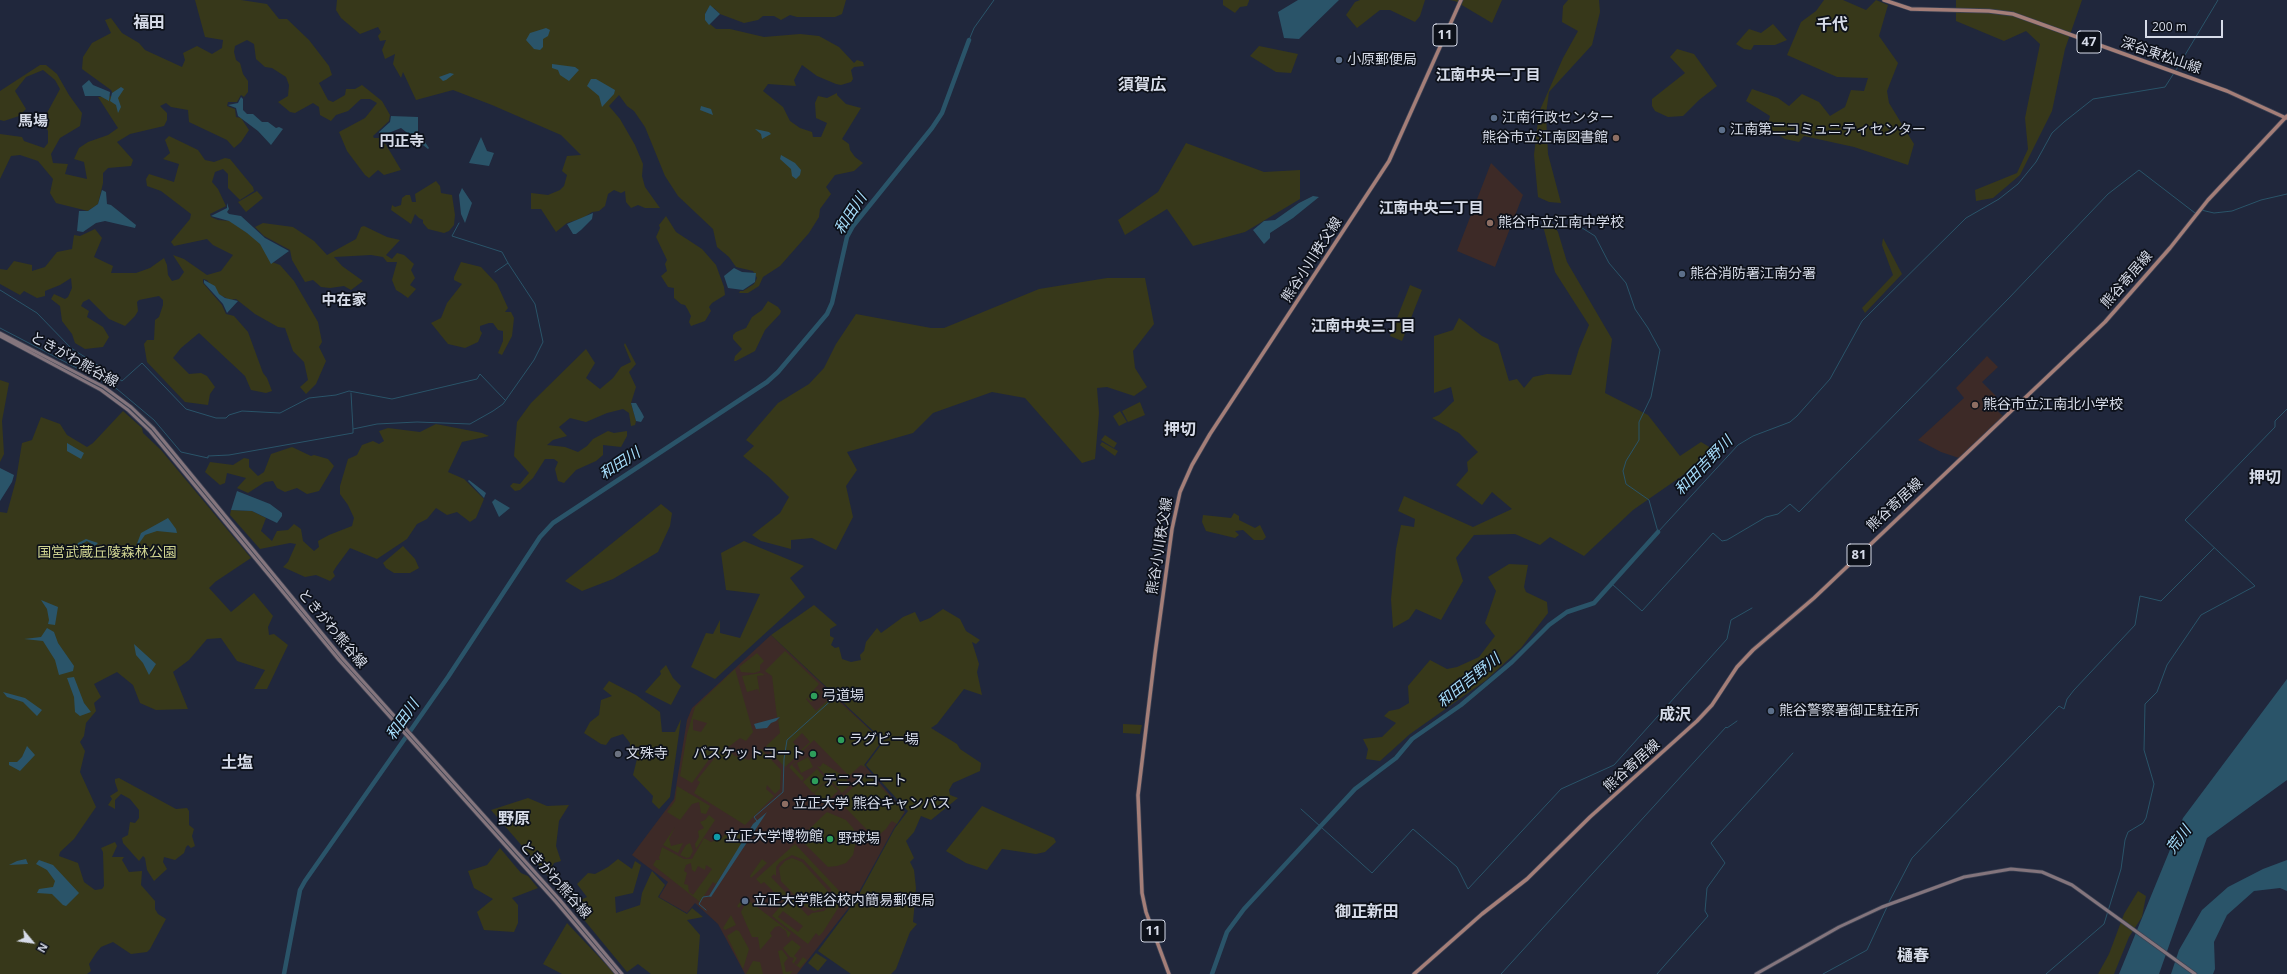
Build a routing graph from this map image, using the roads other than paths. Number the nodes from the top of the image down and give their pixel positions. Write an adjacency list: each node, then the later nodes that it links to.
1 (1461, 0): 10 (main road, 熊谷小川秩父線 / 11)
2 (1884, 0): 3 (main road, 深谷東松山線 / 47)
3 (2287, 117): 11 (main road, 熊谷寄居線 / 81)
4 (0, 333): 6 (main road, ときがわ熊谷線)
5 (0, 336): 6 (main road, ときがわ熊谷線)
6 (400, 726): 7 (main road, ときがわ熊谷線)
7 (414, 741): 8 (main road, ときがわ熊谷線); 9 (main road, ときがわ熊谷線)
8 (617, 974)
9 (622, 974)
10 (1169, 974)
11 (1414, 974)
12 (1756, 974): 13 (main road)
13 (2195, 974)

